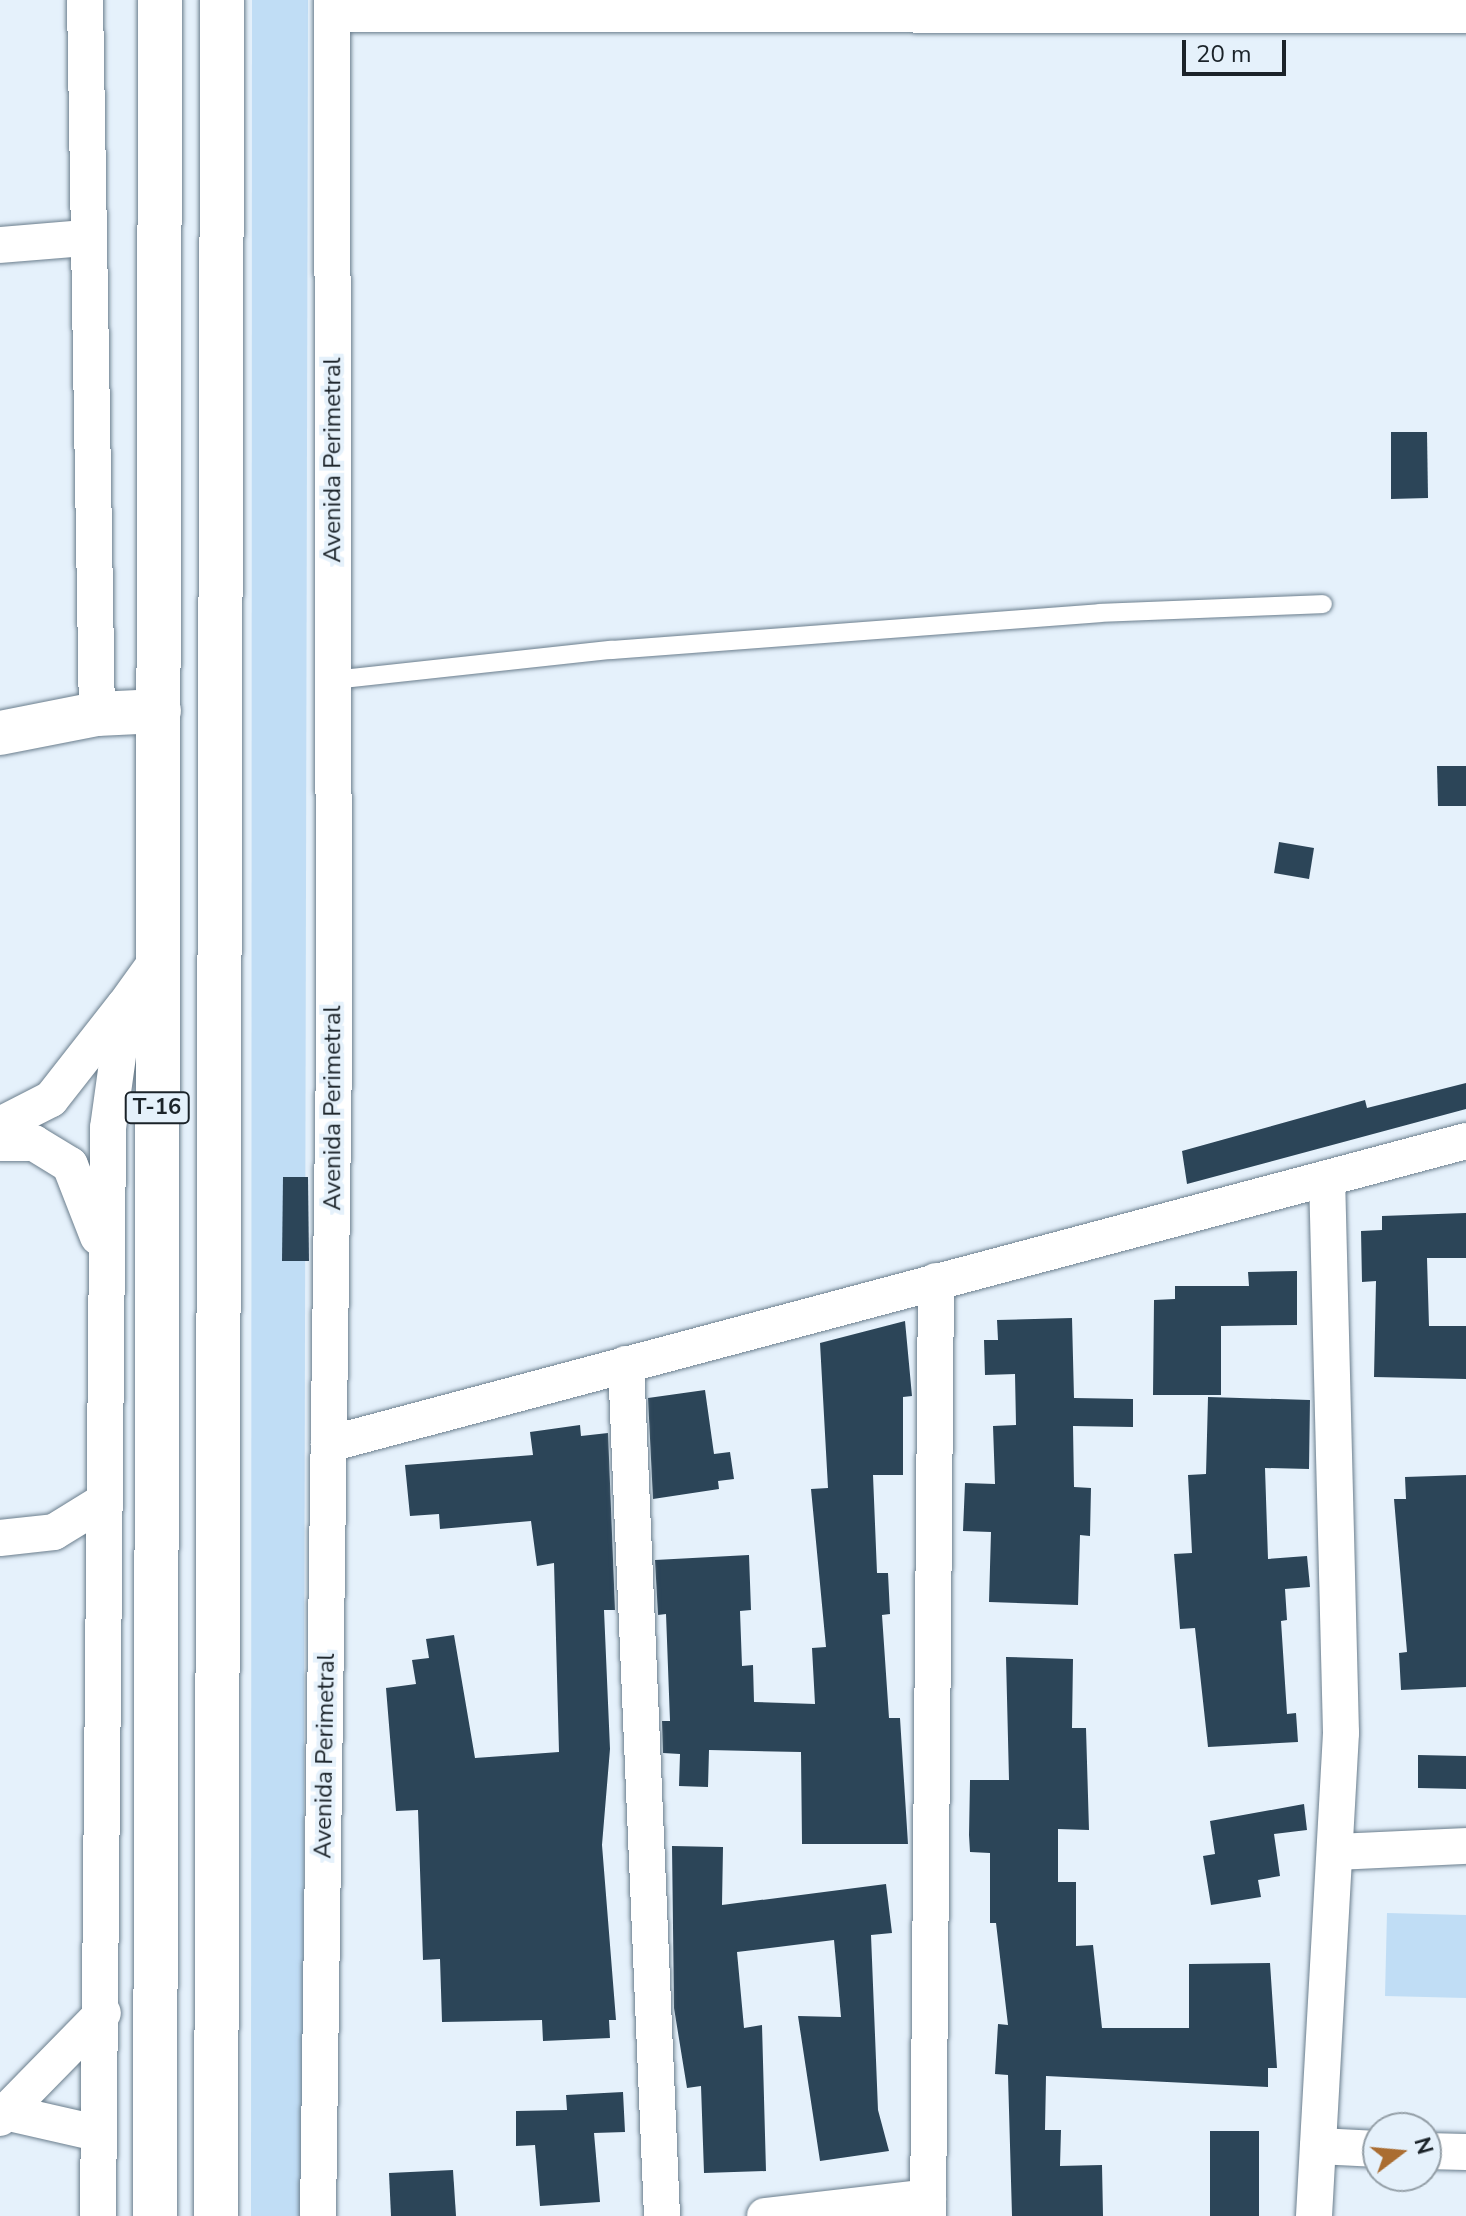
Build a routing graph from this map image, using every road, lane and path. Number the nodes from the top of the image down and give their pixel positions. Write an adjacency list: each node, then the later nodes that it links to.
1 (85, 0): 8 (street)
2 (160, 0): 12 (main road, T-16)
3 (222, 0): 39 (main road, T-16)
4 (665, 6): 5 (street); 6 (street)
5 (332, 7): 11 (street, Avenida Perimetral)
6 (1190, 7): 7 (street)
7 (1466, 15)
8 (85, 238): 9 (street); 13 (street)
9 (0, 245)
10 (1323, 604): 11 (lane)
11 (333, 680): 24 (street, Avenida Perimetral)
12 (159, 711): 13 (main road); 15 (main road, T-16)
13 (97, 714): 14 (main road)
14 (0, 733)
15 (158, 959): 16 (street); 38 (main road, T-16)
16 (125, 1005): 17 (street); 21 (street)
17 (0, 1125)
18 (1466, 1141): 20 (street)
19 (0, 1143): 21 (street)
20 (1327, 1178): 22 (street); 28 (street)
21 (104, 1254): 25 (street)
22 (936, 1281): 23 (street); 36 (street)
23 (626, 1364): 24 (street); 41 (street)
24 (329, 1444): 40 (street, Avenida Perimetral)
25 (103, 1502): 26 (street); 29 (street)
26 (0, 1538)
27 (1466, 1846): 28 (street)
28 (1338, 1852): 32 (street)
29 (103, 2013): 30 (street); 31 (street)
30 (4, 2116): 31 (street)
31 (97, 2133): 37 (street)
32 (1318, 2146): 33 (street); 43 (street)
33 (1362, 2148)
34 (1442, 2151): 35 (street)
35 (1466, 2152)
36 (928, 2206): 42 (street)
37 (98, 2216)
38 (155, 2216)
39 (216, 2216)
40 (318, 2216)
41 (662, 2216)
42 (765, 2216)
43 (1314, 2216)

